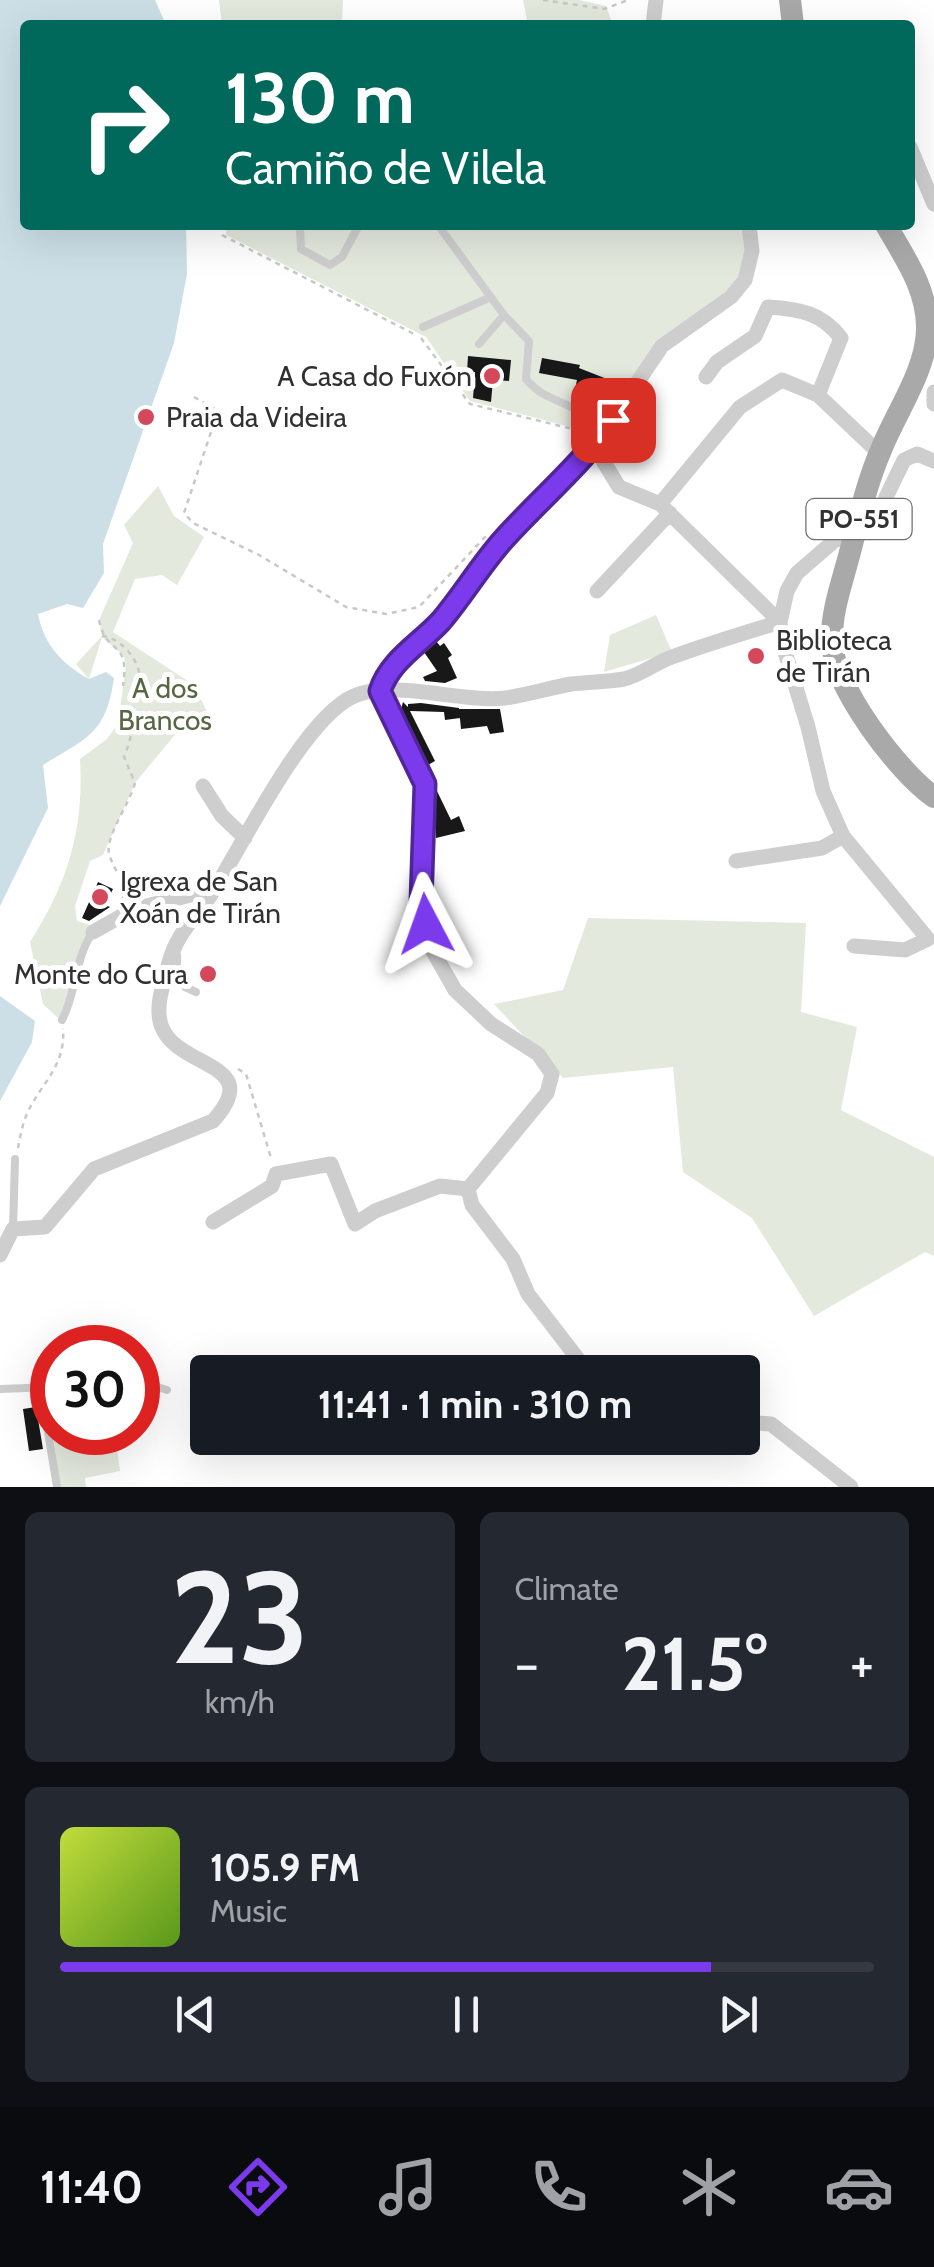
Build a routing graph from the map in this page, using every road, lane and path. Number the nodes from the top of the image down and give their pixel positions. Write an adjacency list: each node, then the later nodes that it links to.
1 (544, 0): 2 (path)
2 (628, 0)
3 (915, 160): 4 (street)
4 (934, 204)
5 (300, 230): 6 (lane)
6 (356, 230)
7 (442, 230): 11 (lane)
8 (750, 230): 21 (street)
9 (889, 230): 13 (main road, PO-551)
10 (222, 235): 21 (path)
11 (491, 297): 12 (lane); 14 (lane)
12 (504, 315): 15 (lane); 21 (lane)
13 (930, 315): 22 (main road, PO-551)
14 (423, 327)
15 (479, 344)
16 (706, 376): 18 (street)
17 (934, 392): 20 (street)
18 (818, 396): 22 (street); 24 (street)
19 (194, 397): 26 (path)
20 (934, 404)
21 (594, 446): 24 (street); 26 (street)
22 (879, 453): 25 (main road, PO-551)
23 (934, 461): 25 (street)
24 (665, 509): 27 (street); 29 (street)
25 (856, 533): 29 (street); 34 (main road, PO-551)
26 (500, 543): 32 (street)
27 (597, 591)
28 (99, 620): 30 (path)
29 (780, 622): 32 (street); 35 (street)
30 (102, 636): 31 (path); 40 (path)
31 (123, 686)
32 (380, 691): 36 (street); 50 (street)
33 (203, 786): 36 (street)
34 (934, 796)
35 (843, 836): 37 (street); 44 (street)
36 (245, 838): 38 (street)
37 (736, 861)
38 (215, 889): 41 (street); 43 (street)
39 (118, 892): 40 (path)
40 (124, 894): 41 (path)
41 (120, 916): 42 (street)
42 (92, 932): 46 (lane)
43 (177, 941): 45 (lane); 47 (street)
44 (854, 946)
45 (196, 992)
46 (62, 1020): 48 (path)
47 (226, 1076): 49 (path); 52 (street)
48 (15, 1160): 52 (lane)
49 (276, 1174): 50 (street); 51 (street)
50 (468, 1189): 54 (street)
51 (213, 1222)
52 (12, 1229): 53 (street)
53 (0, 1255)
54 (575, 1355)
55 (0, 1388): 57 (lane)
56 (160, 1388): 58 (lane)
57 (30, 1389)
58 (167, 1390)
59 (760, 1423): 62 (street)
60 (51, 1455): 61 (lane)
61 (56, 1487)
62 (852, 1487)

